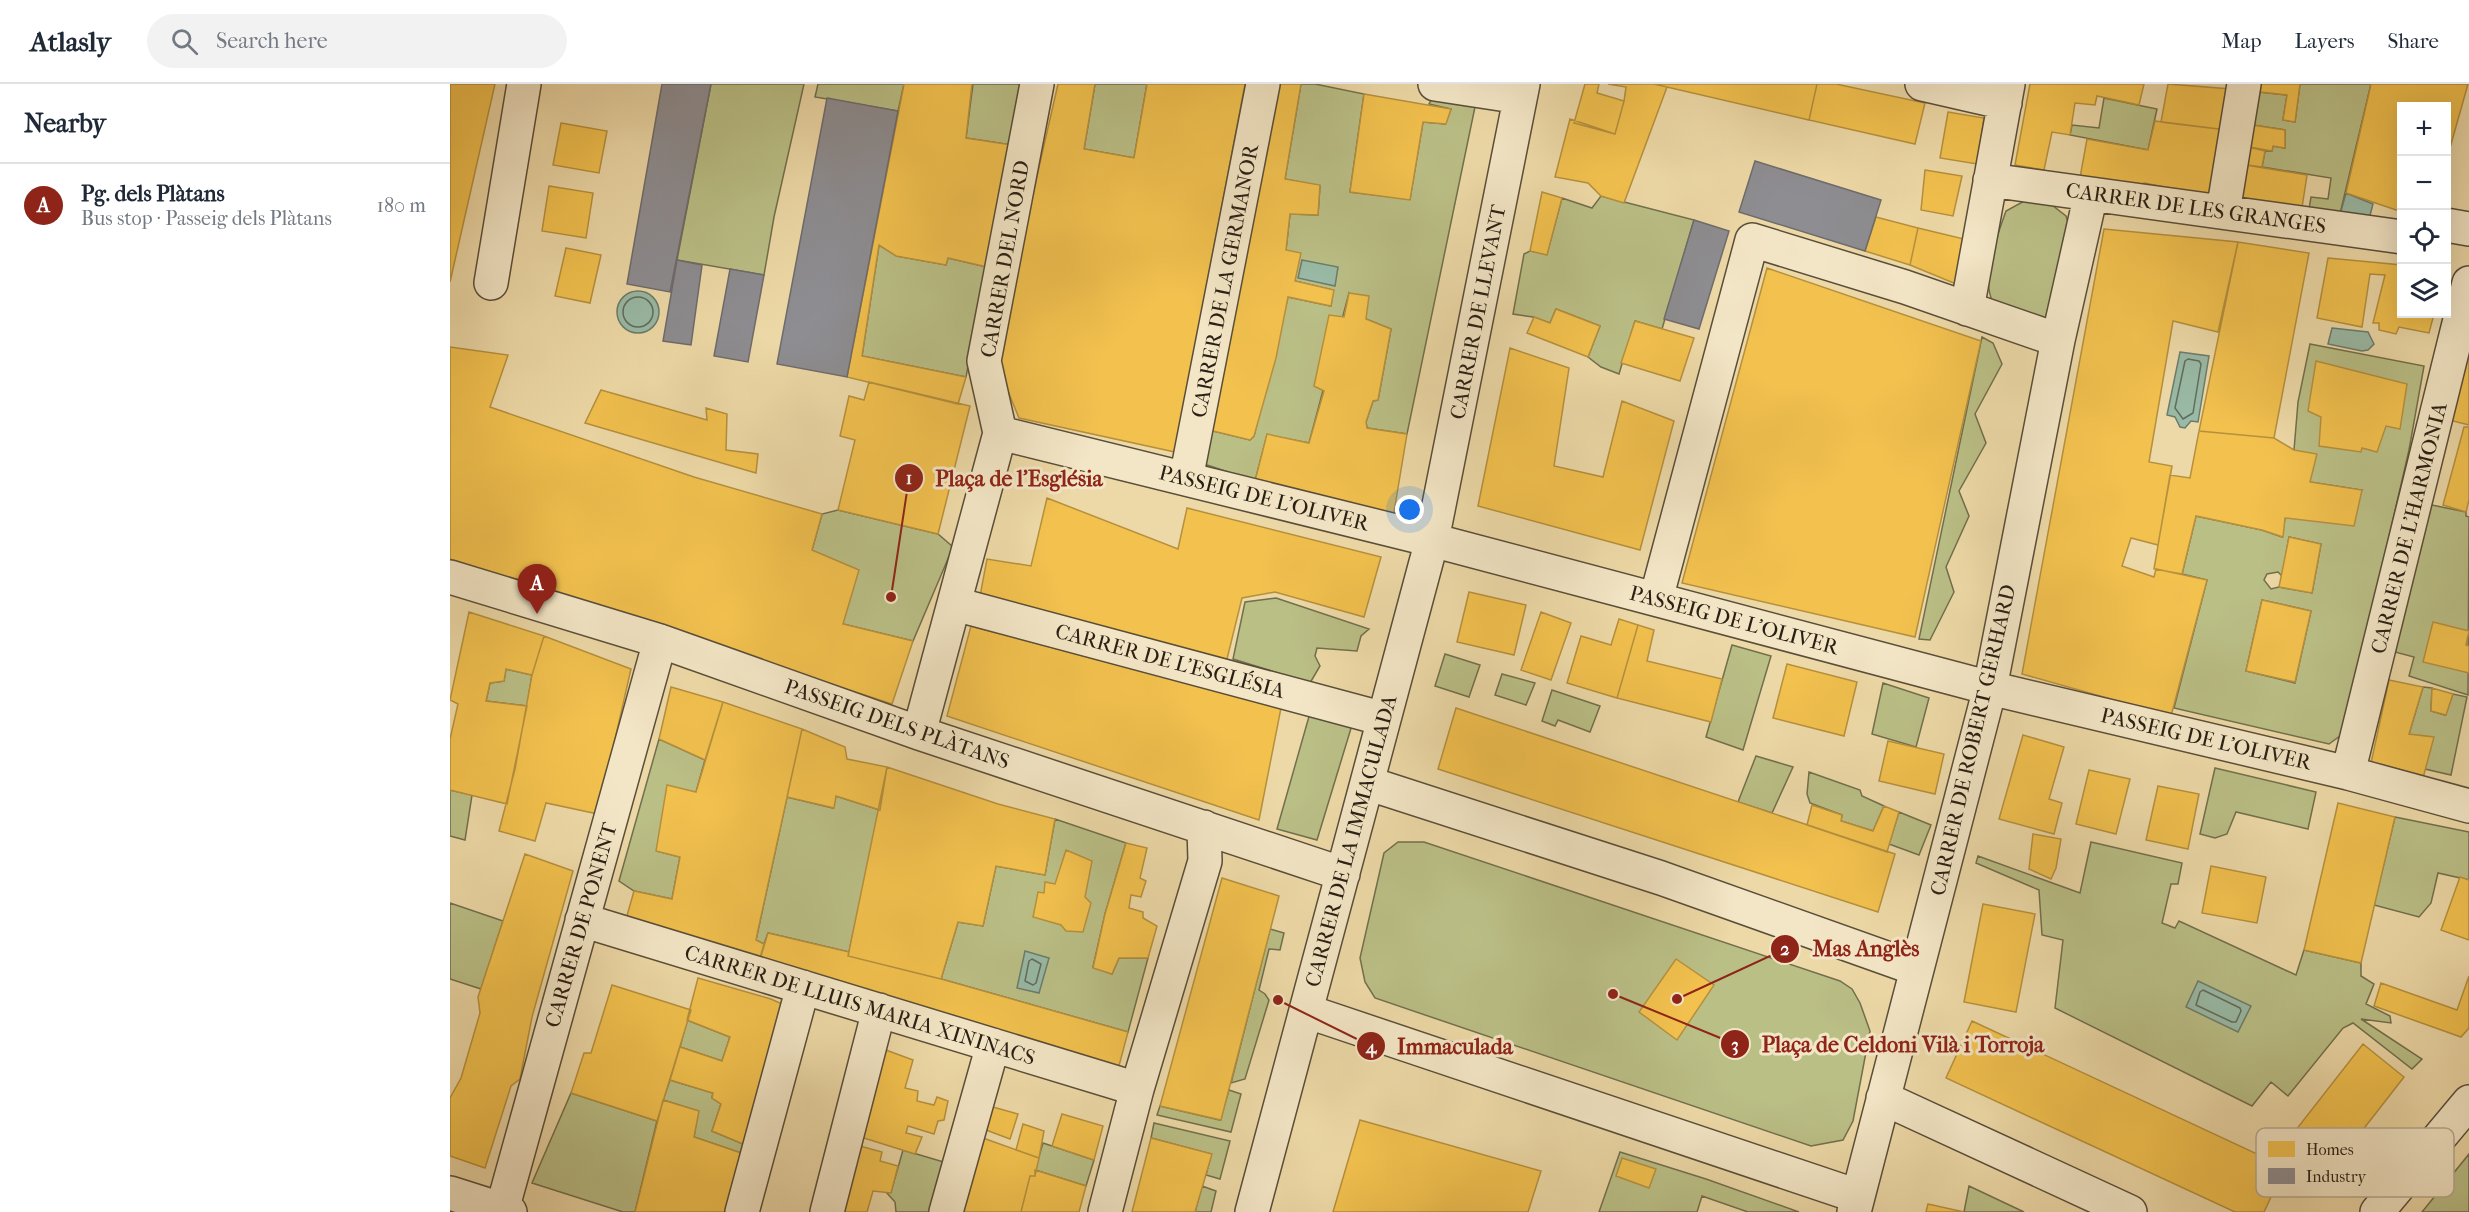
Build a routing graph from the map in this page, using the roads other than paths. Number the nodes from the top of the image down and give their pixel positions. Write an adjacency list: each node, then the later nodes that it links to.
1 (524, 84): 18 (street)
2 (1037, 84): 21 (street, CARRER DEL NORD)
3 (1263, 84): 22 (street, CARRER DE LA GERMANOR)
4 (1435, 84): 7 (street)
5 (1922, 84): 8 (street)
6 (2244, 84): 11 (street)
7 (1522, 90): 23 (street, CARRER DE LLEVANT)
8 (2007, 93): 9 (street)
9 (1990, 180): 10 (street, CARRER DE LES GRANGES); 19 (street)
10 (2091, 194): 11 (street, CARRER DE LES GRANGES); 20 (street, CARRER DE ROBERT GERHARD)
11 (2223, 212): 14 (street, CARRER DE LES GRANGES)
12 (2451, 226): 13 (street)
13 (2469, 229)
14 (2397, 236)
15 (2451, 244): 16 (street)
16 (2469, 246)
17 (2469, 283): 31 (street, CARRER DE L'HARMONIA)
18 (491, 284)
19 (1967, 309): 20 (street); 25 (street)
20 (2058, 340): 28 (street, CARRER DE ROBERT GERHARD)
21 (1000, 434): 22 (street, PASSEIG DE L'OLIVER); 26 (street)
22 (1186, 479): 23 (street, PASSEIG DE L'OLIVER)
23 (1432, 540): 25 (street, PASSEIG DE L'OLIVER); 29 (street, CARRER DE LA IMMACULADA)
24 (450, 577): 27 (street, PASSEIG DELS PLÀTANS)
25 (1656, 599): 28 (street, PASSEIG DE L'OLIVER)
26 (955, 604): 29 (street, CARRER DE L'ESGLÉSIA); 30 (street)
27 (660, 641): 30 (street, PASSEIG DELS PLÀTANS); 36 (street, CARRER DE PONENT)
28 (1990, 688): 31 (street, PASSEIG DE L'OLIVER); 37 (street, CARRER DE ROBERT GERHARD)
29 (1384, 719): 32 (street, CARRER DE LA IMMACULADA)
30 (919, 733): 34 (street, PASSEIG DELS PLÀTANS)
31 (2348, 772): 33 (street, PASSEIG DE L'OLIVER)
32 (1367, 783): 35 (street, CARRER DE LA IMMACULADA); 37 (street)
33 (2469, 806)
34 (1204, 827): 35 (street, PASSEIG DELS PLÀTANS); 42 (street)
35 (1343, 874): 40 (street, CARRER DE LA IMMACULADA)
36 (582, 920): 38 (street, CARRER DE LLUIS MARIA XININACS); 49 (street, CARRER DE PONENT)
37 (1917, 969): 43 (street, CARRER DE ROBERT GERHARD)
38 (802, 987): 39 (street, CARRER DE LLUIS MARIA XININACS); 50 (street)
39 (879, 1010): 41 (street, CARRER DE LLUIS MARIA XININACS); 51 (street)
40 (1305, 1011): 48 (street); 54 (street, CARRER DE LA IMMACULADA)
41 (993, 1045): 42 (street, CARRER DE LLUIS MARIA XININACS); 52 (street)
42 (1137, 1089): 53 (street)
43 (1883, 1098): 48 (street, CARRER DE ROBERT GERHARD); 55 (street)
44 (2469, 1102): 45 (street)
45 (2447, 1128)
46 (450, 1193): 49 (street)
47 (2390, 1197): 56 (street)
48 (1856, 1204)
49 (506, 1211)
50 (742, 1212)
51 (827, 1212)
52 (946, 1212)
53 (1105, 1212)
54 (1252, 1212)
55 (2130, 1212)
56 (2377, 1212)

